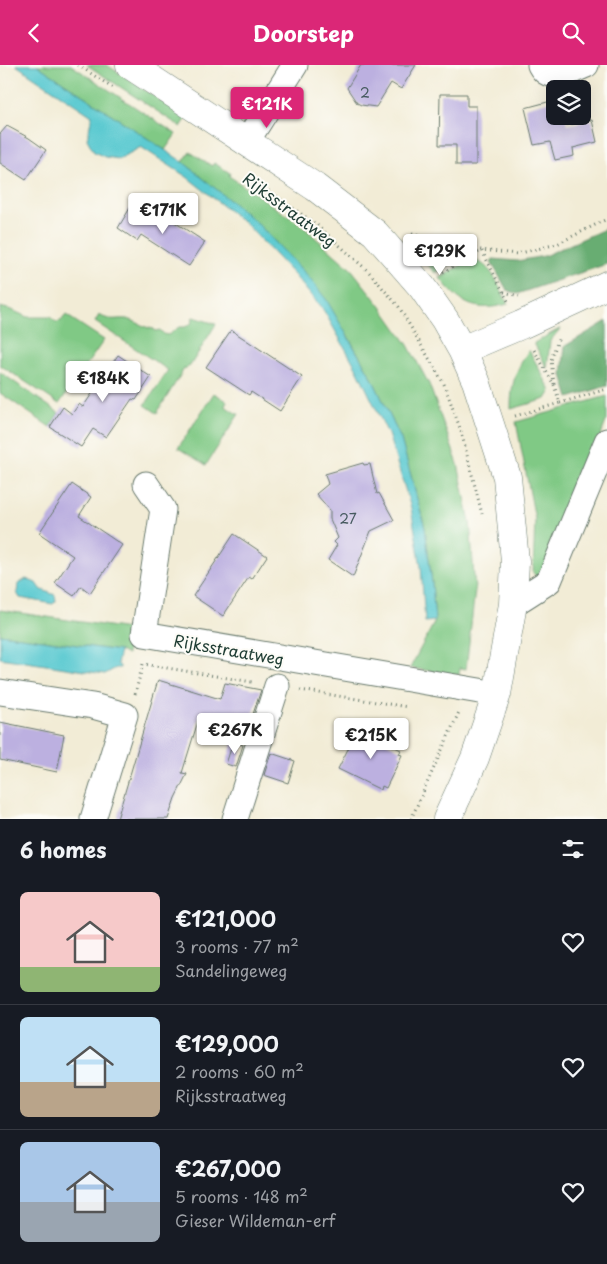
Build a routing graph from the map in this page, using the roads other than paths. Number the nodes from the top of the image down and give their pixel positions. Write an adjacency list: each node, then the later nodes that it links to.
1 (130, 65): 5 (street, Rijksstraatweg)
2 (295, 65): 5 (street)
3 (540, 65): 4 (street)
4 (586, 65)
5 (247, 141): 7 (street, Rijksstraatweg)
6 (607, 285): 7 (street)
7 (462, 350): 10 (street, Rijksstraatweg)
8 (607, 441): 10 (street)
9 (146, 484): 13 (street, Rijksstraatweg)
10 (513, 604): 13 (street, Rijksstraatweg)
11 (276, 686): 15 (street)
12 (0, 692): 14 (street)
13 (497, 694): 16 (street, Rijksstraatweg)
14 (93, 819)
15 (235, 819)
16 (446, 819)

